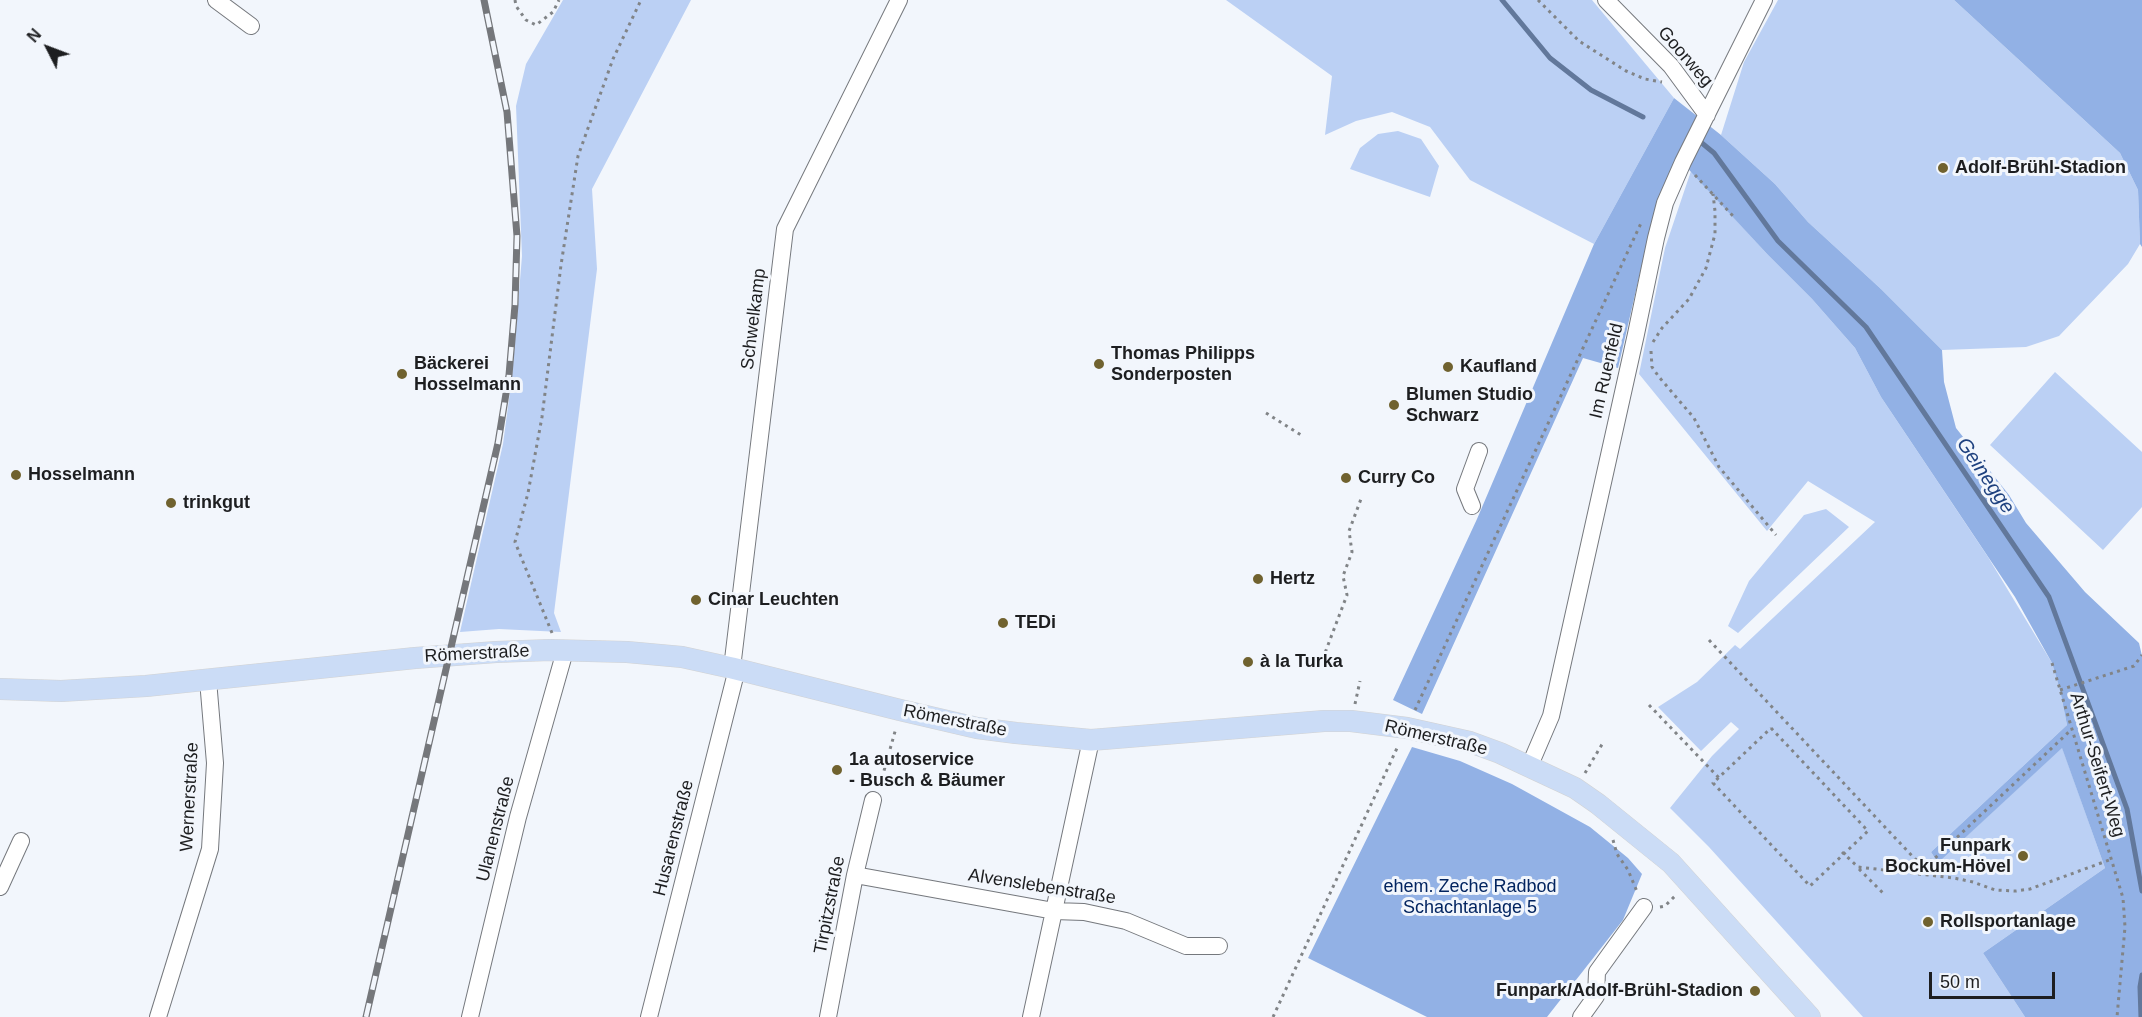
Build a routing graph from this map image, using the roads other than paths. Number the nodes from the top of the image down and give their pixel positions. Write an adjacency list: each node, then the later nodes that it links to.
1 (216, 0): 5 (street)
2 (899, 0): 10 (street, Schwelkamp)
3 (1606, 0): 6 (street, Goorweg)
4 (1764, 0): 6 (street, Im Ruenfeld)
5 (251, 26)
6 (1707, 115): 14 (street, Im Ruenfeld)
7 (1479, 451): 8 (street)
8 (1472, 506)
9 (565, 651): 10 (main road, Römerstraße); 11 (main road, Römerstraße); 23 (street, Ulanenstraße)
10 (734, 668): 13 (main road, Römerstraße); 24 (street, Husarenstraße)
11 (208, 680): 12 (main road, Römerstraße); 22 (street, Wernerstraße)
12 (0, 688)
13 (1091, 740): 14 (main road, Römerstraße); 20 (street)
14 (1530, 765): 28 (main road, Römerstraße)
15 (873, 800): 17 (street, Tirpitzstraße)
16 (21, 841): 18 (street)
17 (855, 875): 20 (street, Alvenslebenstraße); 25 (street, Tirpitzstraße)
18 (0, 887)
19 (1644, 907): 27 (street)
20 (1054, 911): 21 (street, Alvenslebenstraße); 26 (street)
21 (1219, 946)
22 (158, 1017)
23 (470, 1017)
24 (649, 1017)
25 (828, 1017)
26 (1031, 1017)
27 (1581, 1017)
28 (1810, 1017)

